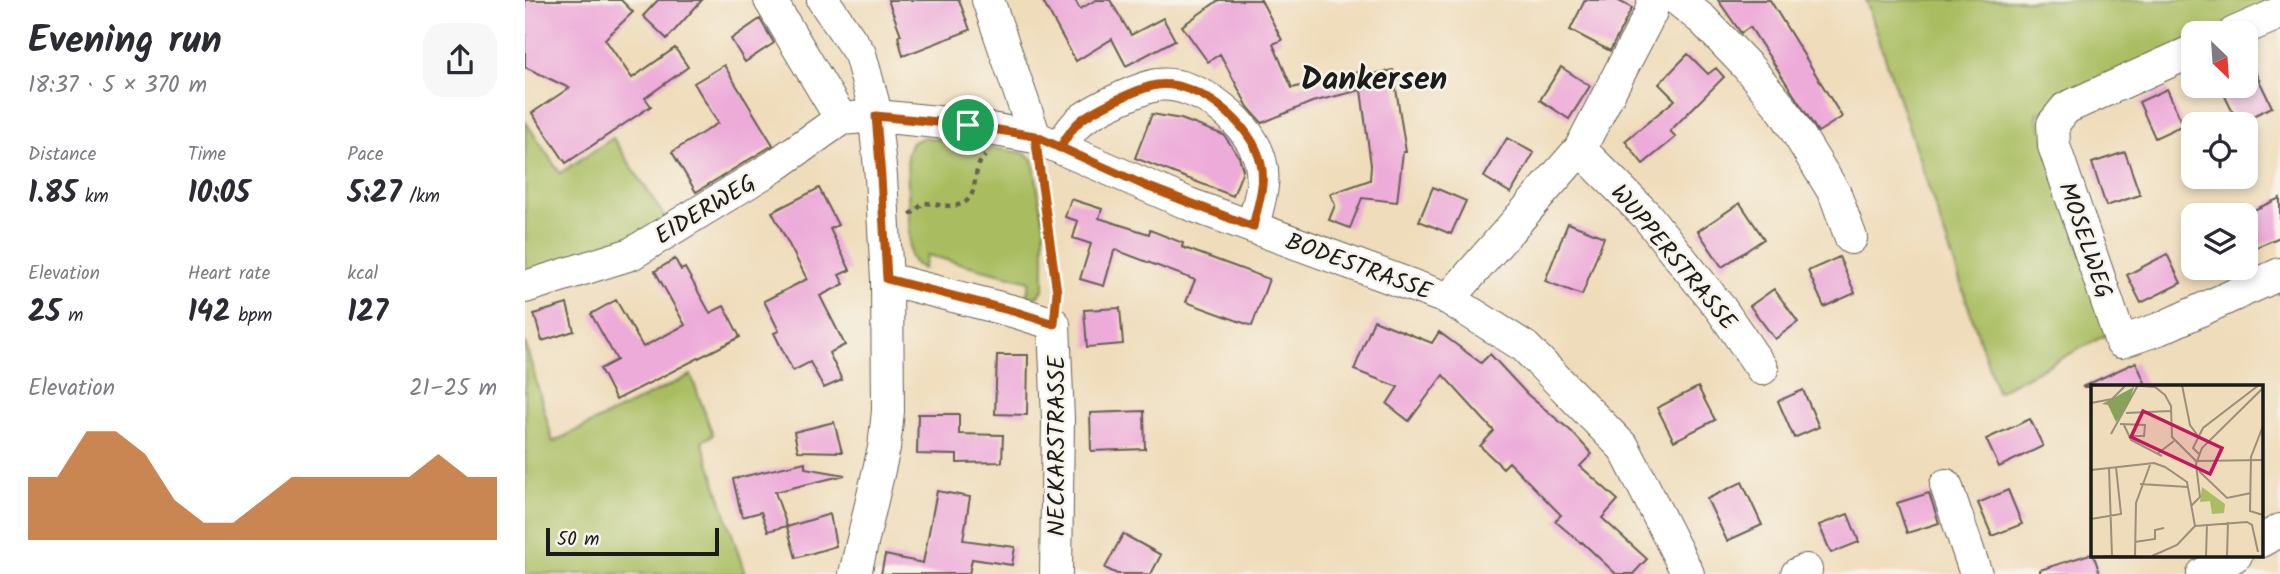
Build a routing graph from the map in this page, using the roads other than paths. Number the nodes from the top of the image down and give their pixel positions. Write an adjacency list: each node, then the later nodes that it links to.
1 (770, 0): 10 (street)
2 (823, 0): 9 (street)
3 (988, 0): 11 (street)
4 (1654, 0): 12 (street)
5 (1678, 0): 14 (street)
6 (2280, 13): 7 (street)
7 (2258, 23)
8 (2181, 56): 15 (street, MOSELWEG)
9 (876, 116): 10 (street); 11 (street, BODESTRASSE); 16 (street)
10 (841, 119): 17 (street, EIDERWEG)
11 (1036, 139): 13 (street, BODESTRASSE); 13 (street)
12 (1580, 149): 18 (street); 19 (street, WUPPERSTRASSE)
13 (1253, 227): 18 (street, BODESTRASSE)
14 (1851, 238)
15 (2280, 274)
16 (887, 279): 24 (street); 25 (street, NECKARSTRASSE)
17 (525, 287)
18 (1449, 299): 26 (street, BODESTRASSE)
19 (1762, 369)
20 (1946, 485): 27 (street)
21 (2280, 530): 22 (street)
22 (2263, 540)
23 (2234, 556): 28 (street)
24 (855, 574)
25 (1056, 574)
26 (1688, 574)
27 (1976, 574)
28 (2203, 574)

